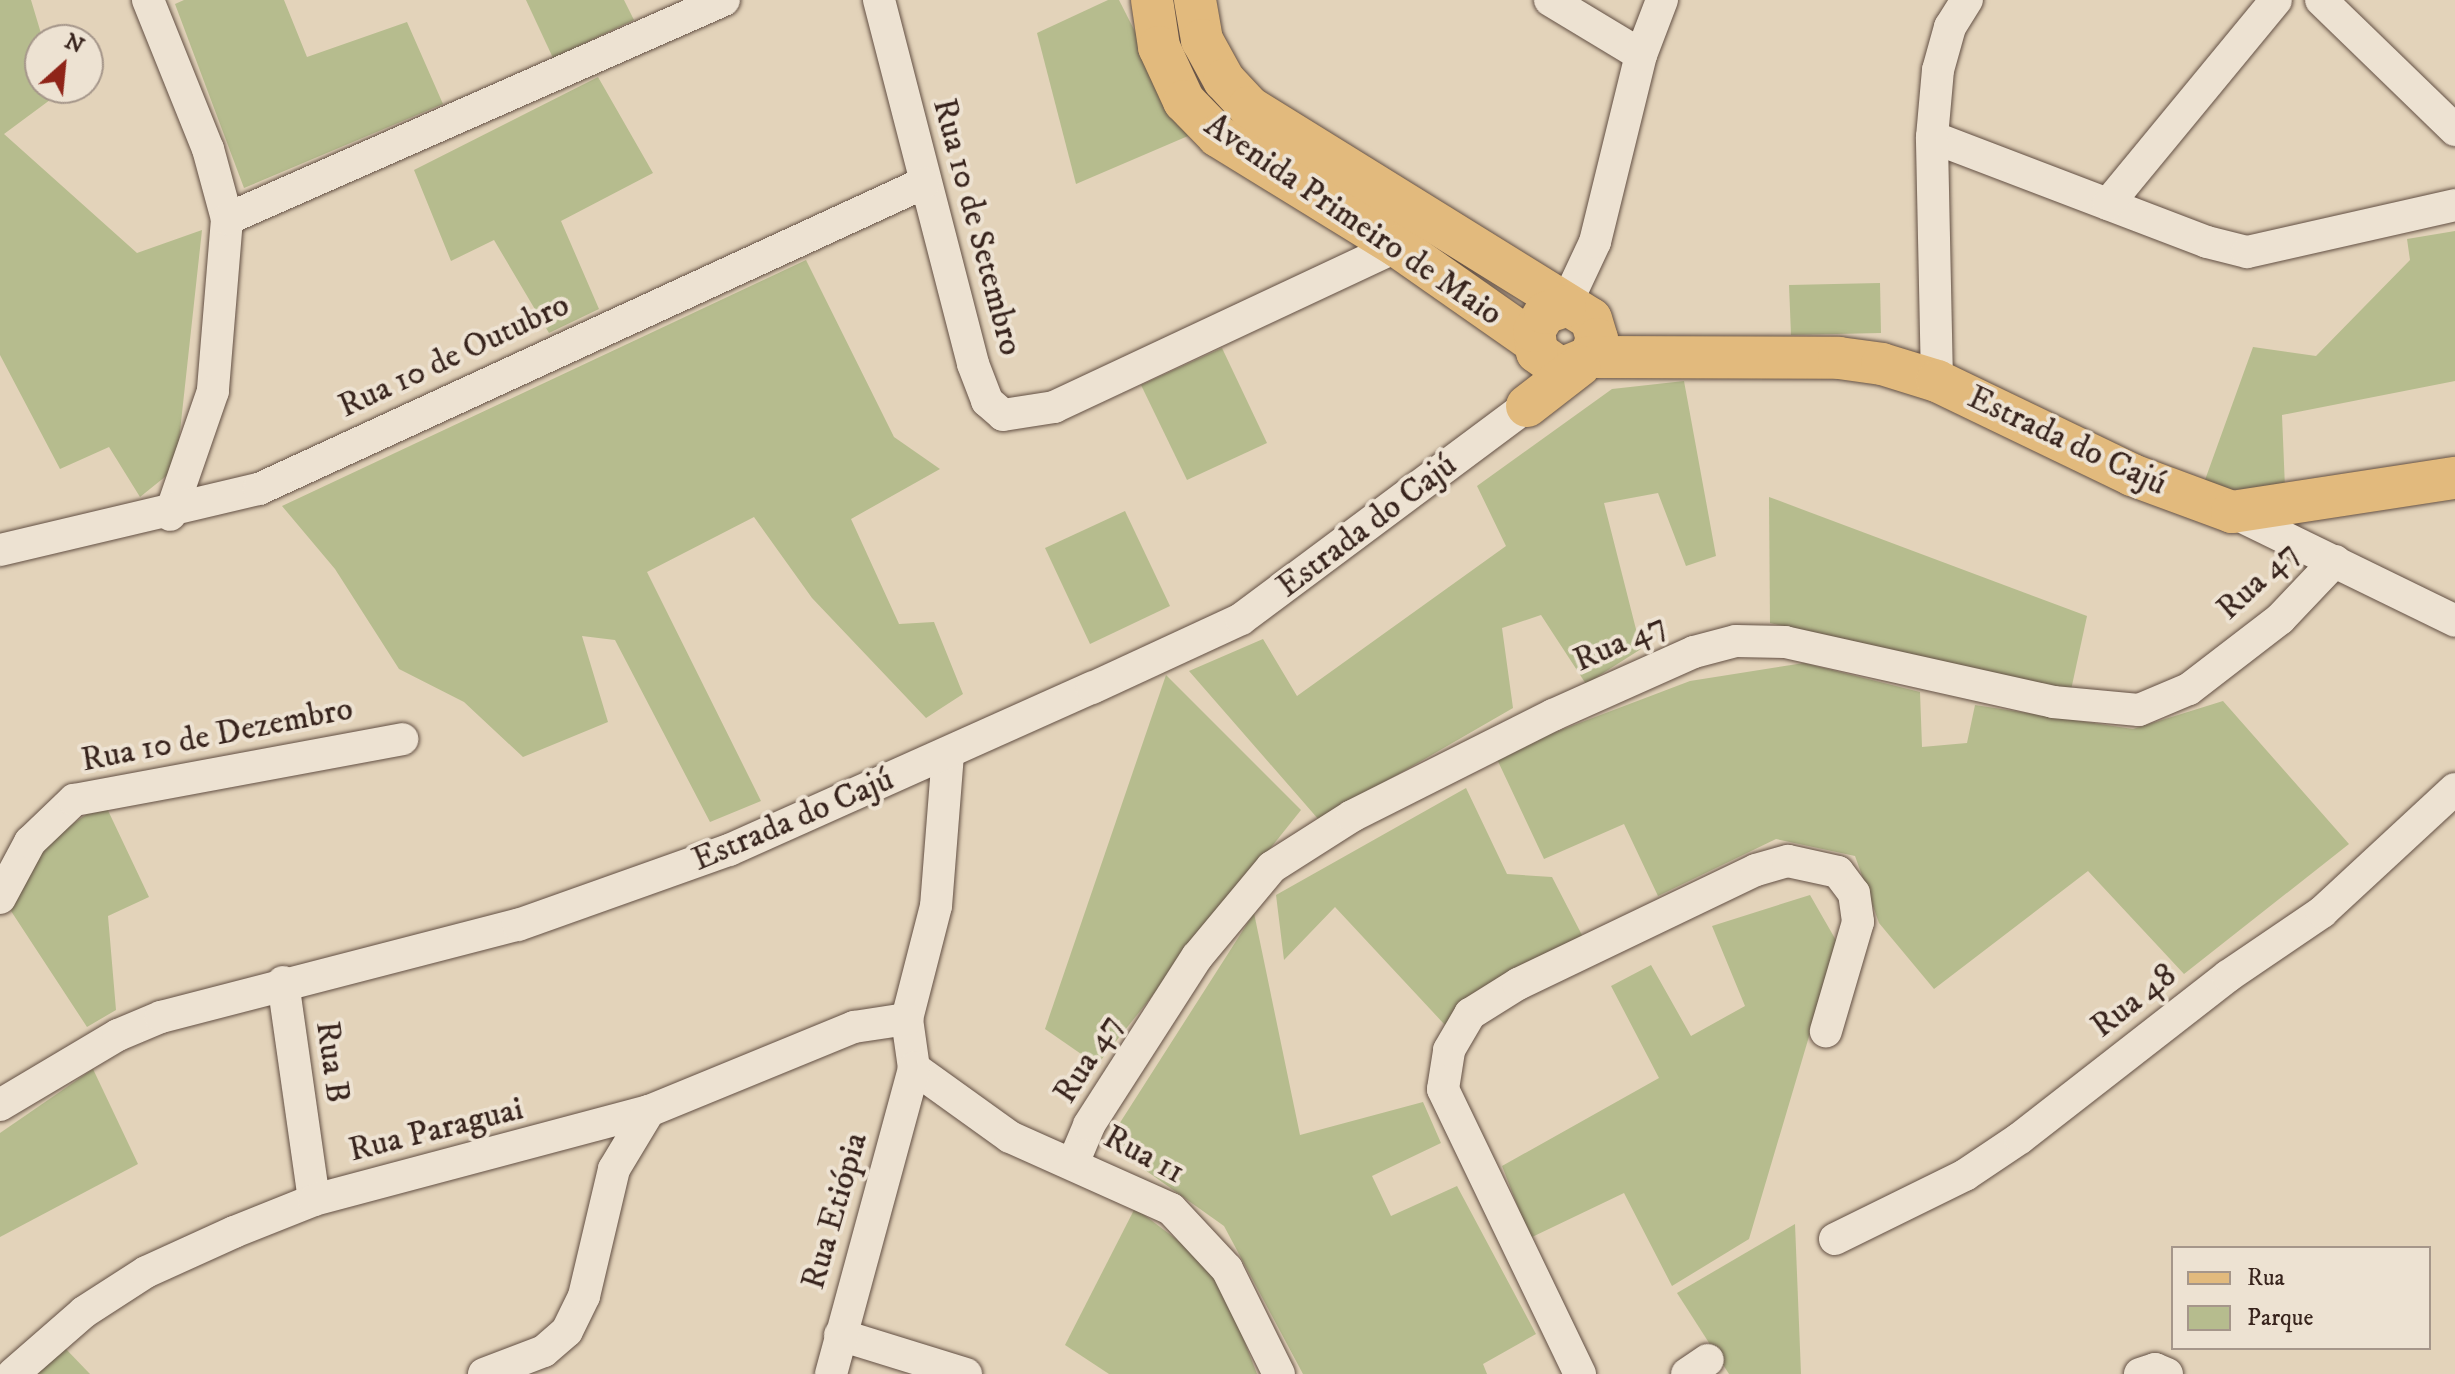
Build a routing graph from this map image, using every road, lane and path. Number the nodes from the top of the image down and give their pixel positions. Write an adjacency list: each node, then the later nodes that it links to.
1 (148, 0): 17 (street)
2 (724, 0): 17 (street)
3 (879, 0): 14 (street, Rua 10 de Setembro)
4 (1152, 0): 18 (main road, Avenida Primeiro de Maio)
5 (1195, 0): 19 (main road, Avenida Primeiro de Maio)
6 (1550, 0): 11 (street)
7 (1662, 0): 11 (street)
8 (1967, 0): 13 (street)
9 (2276, 0): 15 (street)
10 (2321, 0): 12 (street)
11 (1641, 55): 19 (street)
12 (2455, 130)
13 (1932, 137): 15 (street); 20 (street)
14 (924, 183): 18 (street, Rua 10 de Setembro); 24 (street, Rua 10 de Outubro)
15 (2108, 204): 16 (street)
16 (2455, 205)
17 (227, 219): 24 (street)
18 (1397, 246): 19 (main road, Avenida Primeiro de Maio)
19 (1567, 342): 20 (main road, Estrada do Cajú); 21 (main road, Estrada do Cajú)
20 (1937, 381): 23 (main road, Estrada do Cajú)
21 (1527, 406): 29 (street, Estrada do Cajú)
22 (2455, 478): 23 (main road, Estrada do Cajú)
23 (2232, 512): 26 (street)
24 (170, 515): 25 (street, Rua 10 de Outubro)
25 (0, 550)
26 (2335, 561): 27 (street); 39 (street, Rua 47)
27 (2455, 621)
28 (402, 739): 31 (street, Rua 10 de Dezembro)
29 (948, 754): 32 (street, Estrada do Cajú); 33 (street)
30 (2455, 789): 42 (street, Rua 48)
31 (0, 898)
32 (283, 982): 36 (street, Estrada do Cajú); 41 (street, Rua B)
33 (907, 1019): 35 (street); 37 (street, Rua Paraguai)
34 (1826, 1031): 49 (street)
35 (914, 1068): 39 (street, Rua 11); 43 (street, Rua Etiópia)
36 (0, 1105)
37 (649, 1111): 38 (street, Rua Paraguai); 40 (street)
38 (571, 1135): 40 (street); 41 (street, Rua Paraguai)
39 (1074, 1161): 48 (street, Rua 11)
40 (614, 1169): 45 (street)
41 (314, 1200): 44 (street, Rua Paraguai)
42 (1835, 1239)
43 (840, 1335): 46 (street, Rua Etiópia); 47 (street)
44 (13, 1374)
45 (484, 1374)
46 (831, 1374)
47 (966, 1374)
48 (1279, 1374)
49 (1580, 1374)

